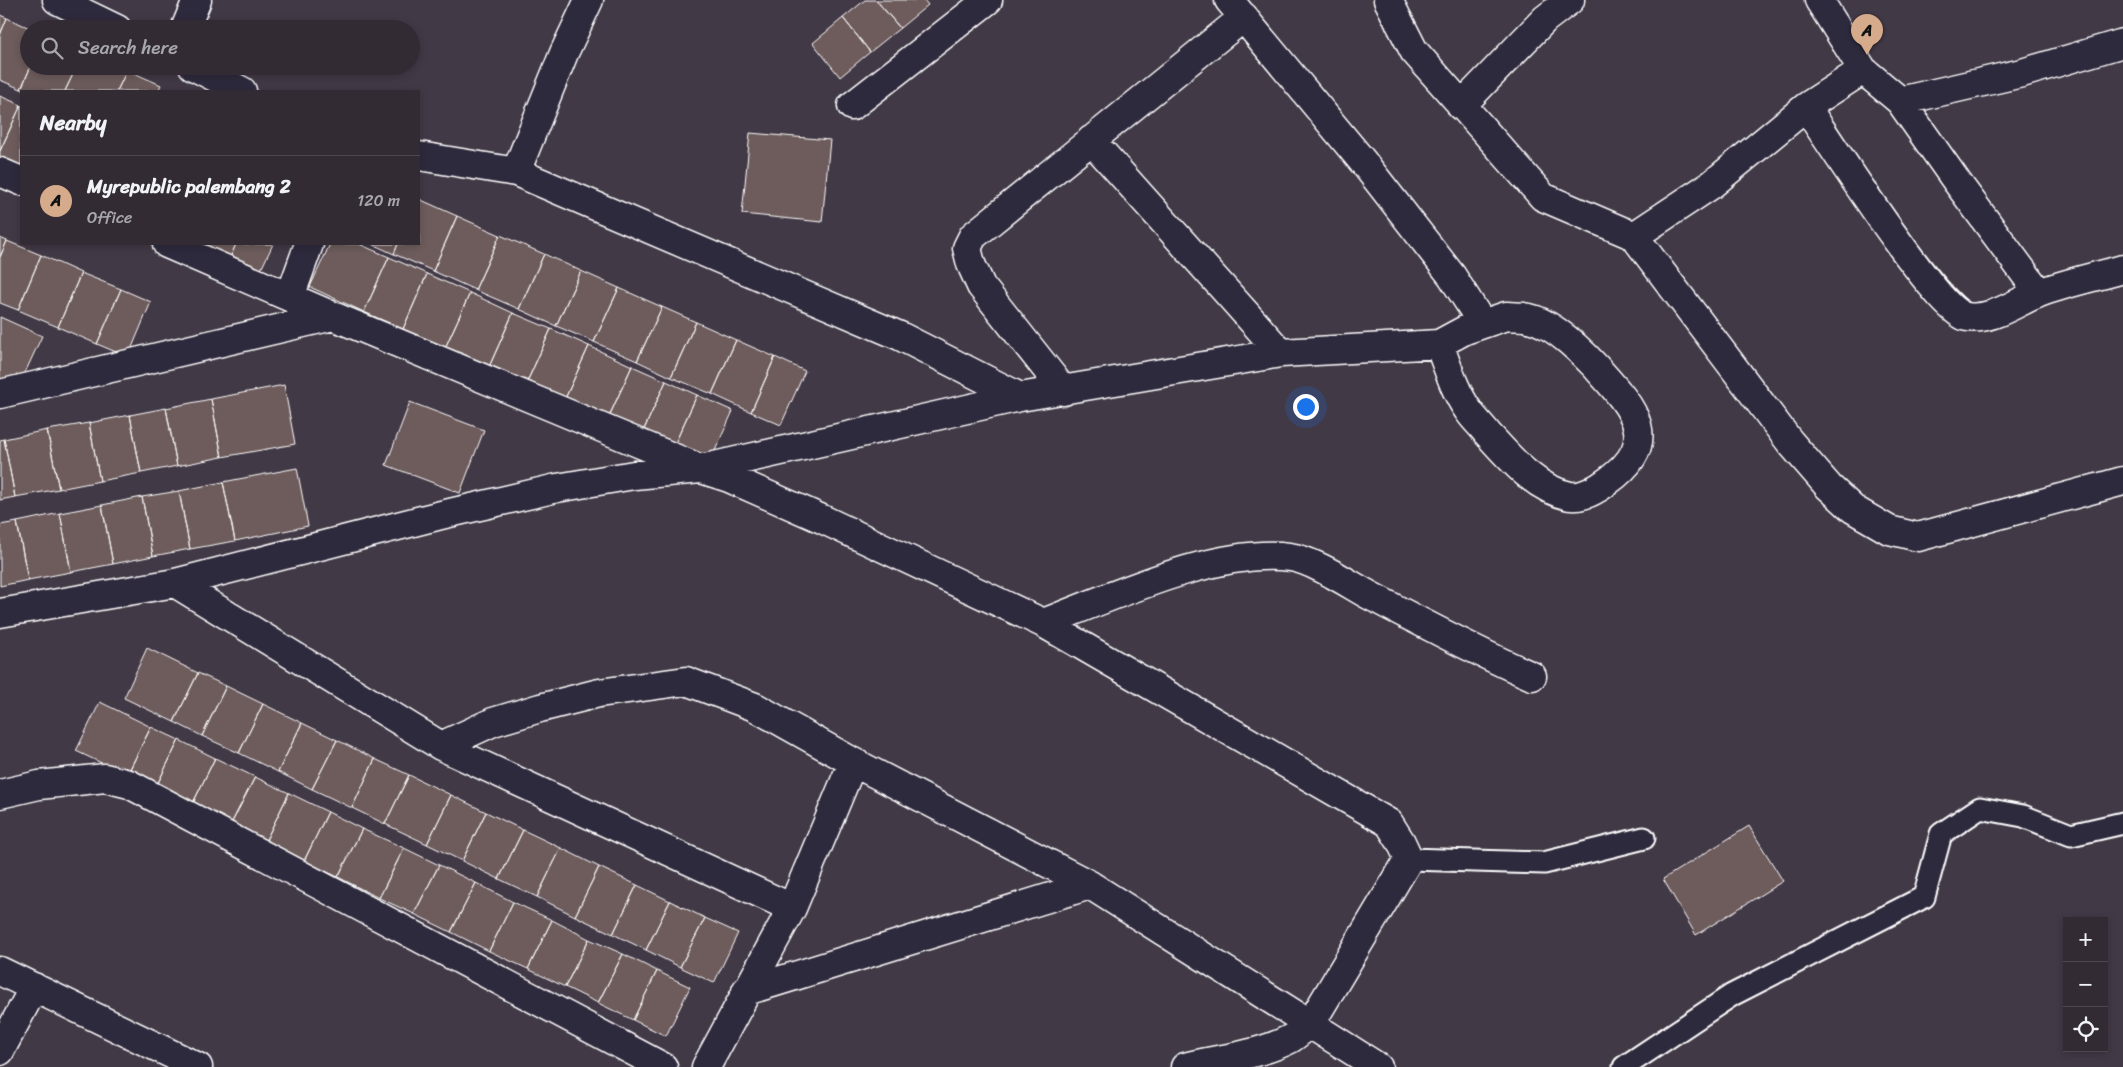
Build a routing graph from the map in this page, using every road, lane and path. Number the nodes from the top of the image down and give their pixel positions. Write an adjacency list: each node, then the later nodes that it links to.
1 (57, 0): 9 (street)
2 (196, 0): 10 (street)
3 (589, 0): 22 (street)
4 (988, 0): 16 (street)
5 (1388, 0): 17 (street)
6 (1570, 0): 17 (street)
7 (1819, 0): 12 (street)
8 (1236, 9): 19 (street); 31 (street)
9 (98, 20)
10 (188, 20)
11 (2123, 42): 15 (street)
12 (1863, 70): 15 (street); 18 (street)
13 (211, 75): 14 (street)
14 (240, 90)
15 (1900, 101): 28 (street)
16 (852, 106)
17 (1461, 106): 24 (street)
18 (1806, 107): 24 (street); 28 (street)
19 (1091, 140): 33 (street); 34 (street)
20 (420, 156): 22 (street)
21 (0, 172): 23 (street)
22 (516, 172): 36 (street)
23 (20, 181)
24 (1634, 236): 38 (street)
25 (169, 245): 29 (street)
26 (308, 245): 29 (street)
27 (2123, 269): 28 (street)
28 (2039, 293)
29 (290, 296): 30 (street)
30 (334, 316): 35 (street); 37 (street)
31 (1482, 323): 32 (street); 32 (street)
32 (1439, 344): 33 (street)
33 (1282, 353): 34 (street)
34 (1064, 391): 36 (street)
35 (0, 394)
36 (1020, 397): 37 (street)
37 (701, 469): 39 (street); 41 (street)
38 (2123, 482)
39 (175, 583): 40 (street); 43 (street)
40 (0, 613)
41 (1043, 623): 42 (street); 48 (street)
42 (1532, 676)
43 (441, 746): 44 (street); 50 (street)
44 (852, 762): 49 (street); 50 (street)
45 (0, 794): 57 (street)
46 (2123, 823): 61 (lane)
47 (1644, 838): 48 (lane)
48 (1409, 859): 54 (street)
49 (1090, 885): 53 (street); 54 (street)
50 (792, 908): 53 (street)
51 (0, 971): 52 (street)
52 (34, 987): 55 (street); 56 (street)
53 (746, 991): 58 (street)
54 (1311, 1023): 59 (street); 60 (street)
55 (0, 1051)
56 (198, 1067)
57 (663, 1067)
58 (706, 1067)
59 (1185, 1067)
60 (1378, 1067)
61 (1624, 1067)

